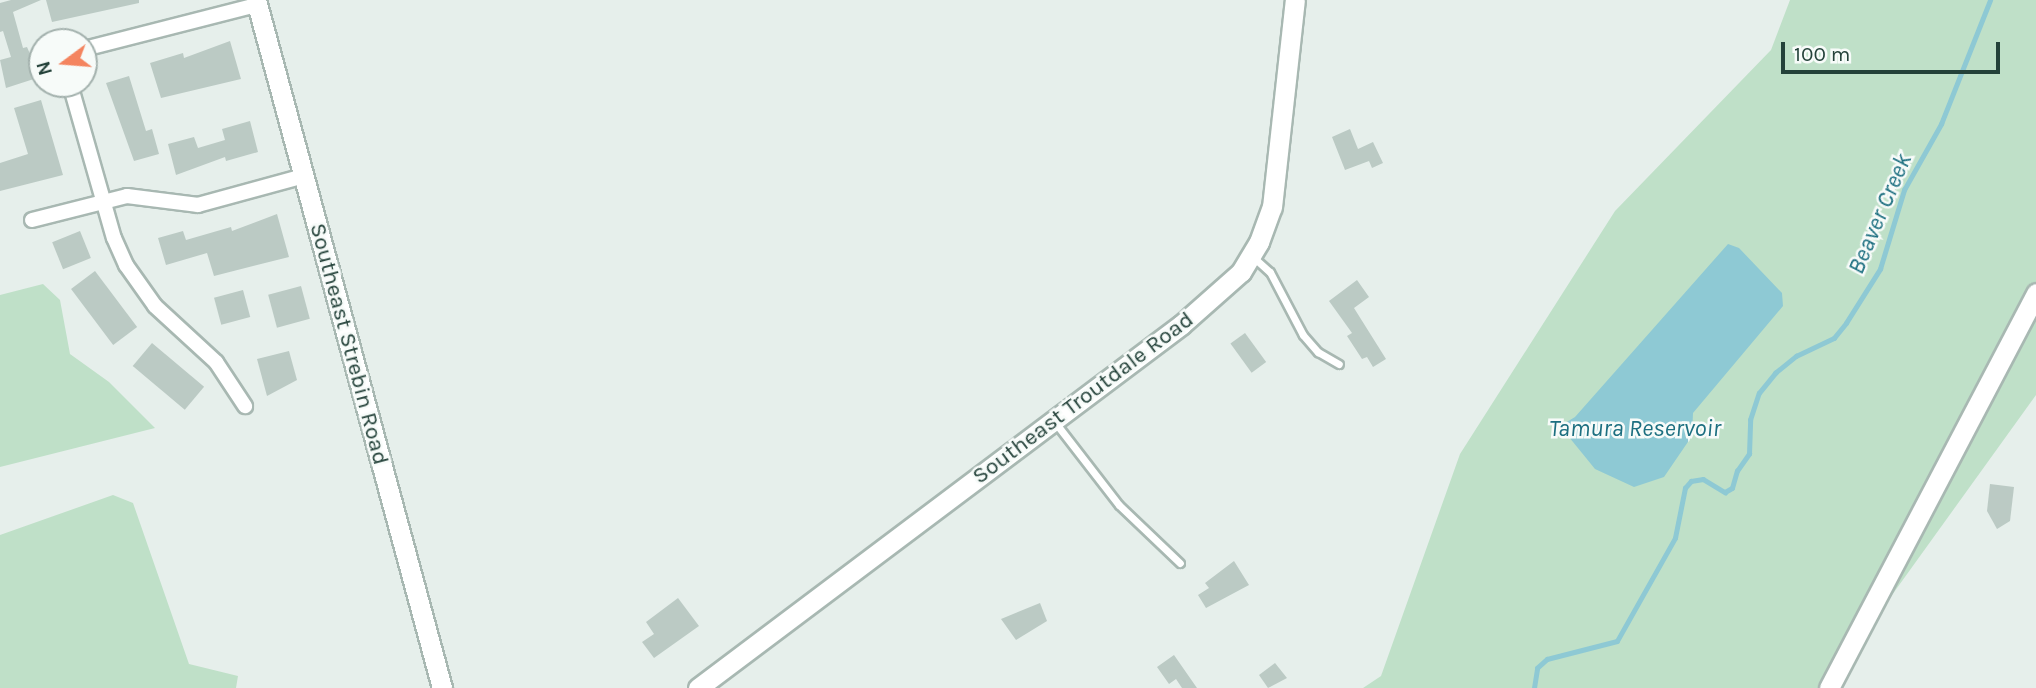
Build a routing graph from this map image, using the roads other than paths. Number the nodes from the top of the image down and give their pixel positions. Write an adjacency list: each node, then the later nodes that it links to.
1 (1295, 0): 8 (street, Southeast Troutdale Road)
2 (257, 2): 3 (street); 5 (street, Southeast Strebin Road)
3 (98, 45)
4 (74, 98): 6 (street)
5 (304, 176): 6 (street); 15 (street, Southeast Strebin Road)
6 (104, 201): 7 (street); 11 (street)
7 (32, 220)
8 (1252, 256): 10 (lane); 12 (street, Southeast Troutdale Road)
9 (2036, 293): 16 (street)
10 (1339, 364)
11 (245, 406)
12 (1054, 421): 13 (lane); 14 (street, Southeast Troutdale Road)
13 (1180, 563)
14 (701, 687)
15 (442, 688)
16 (1829, 688)

